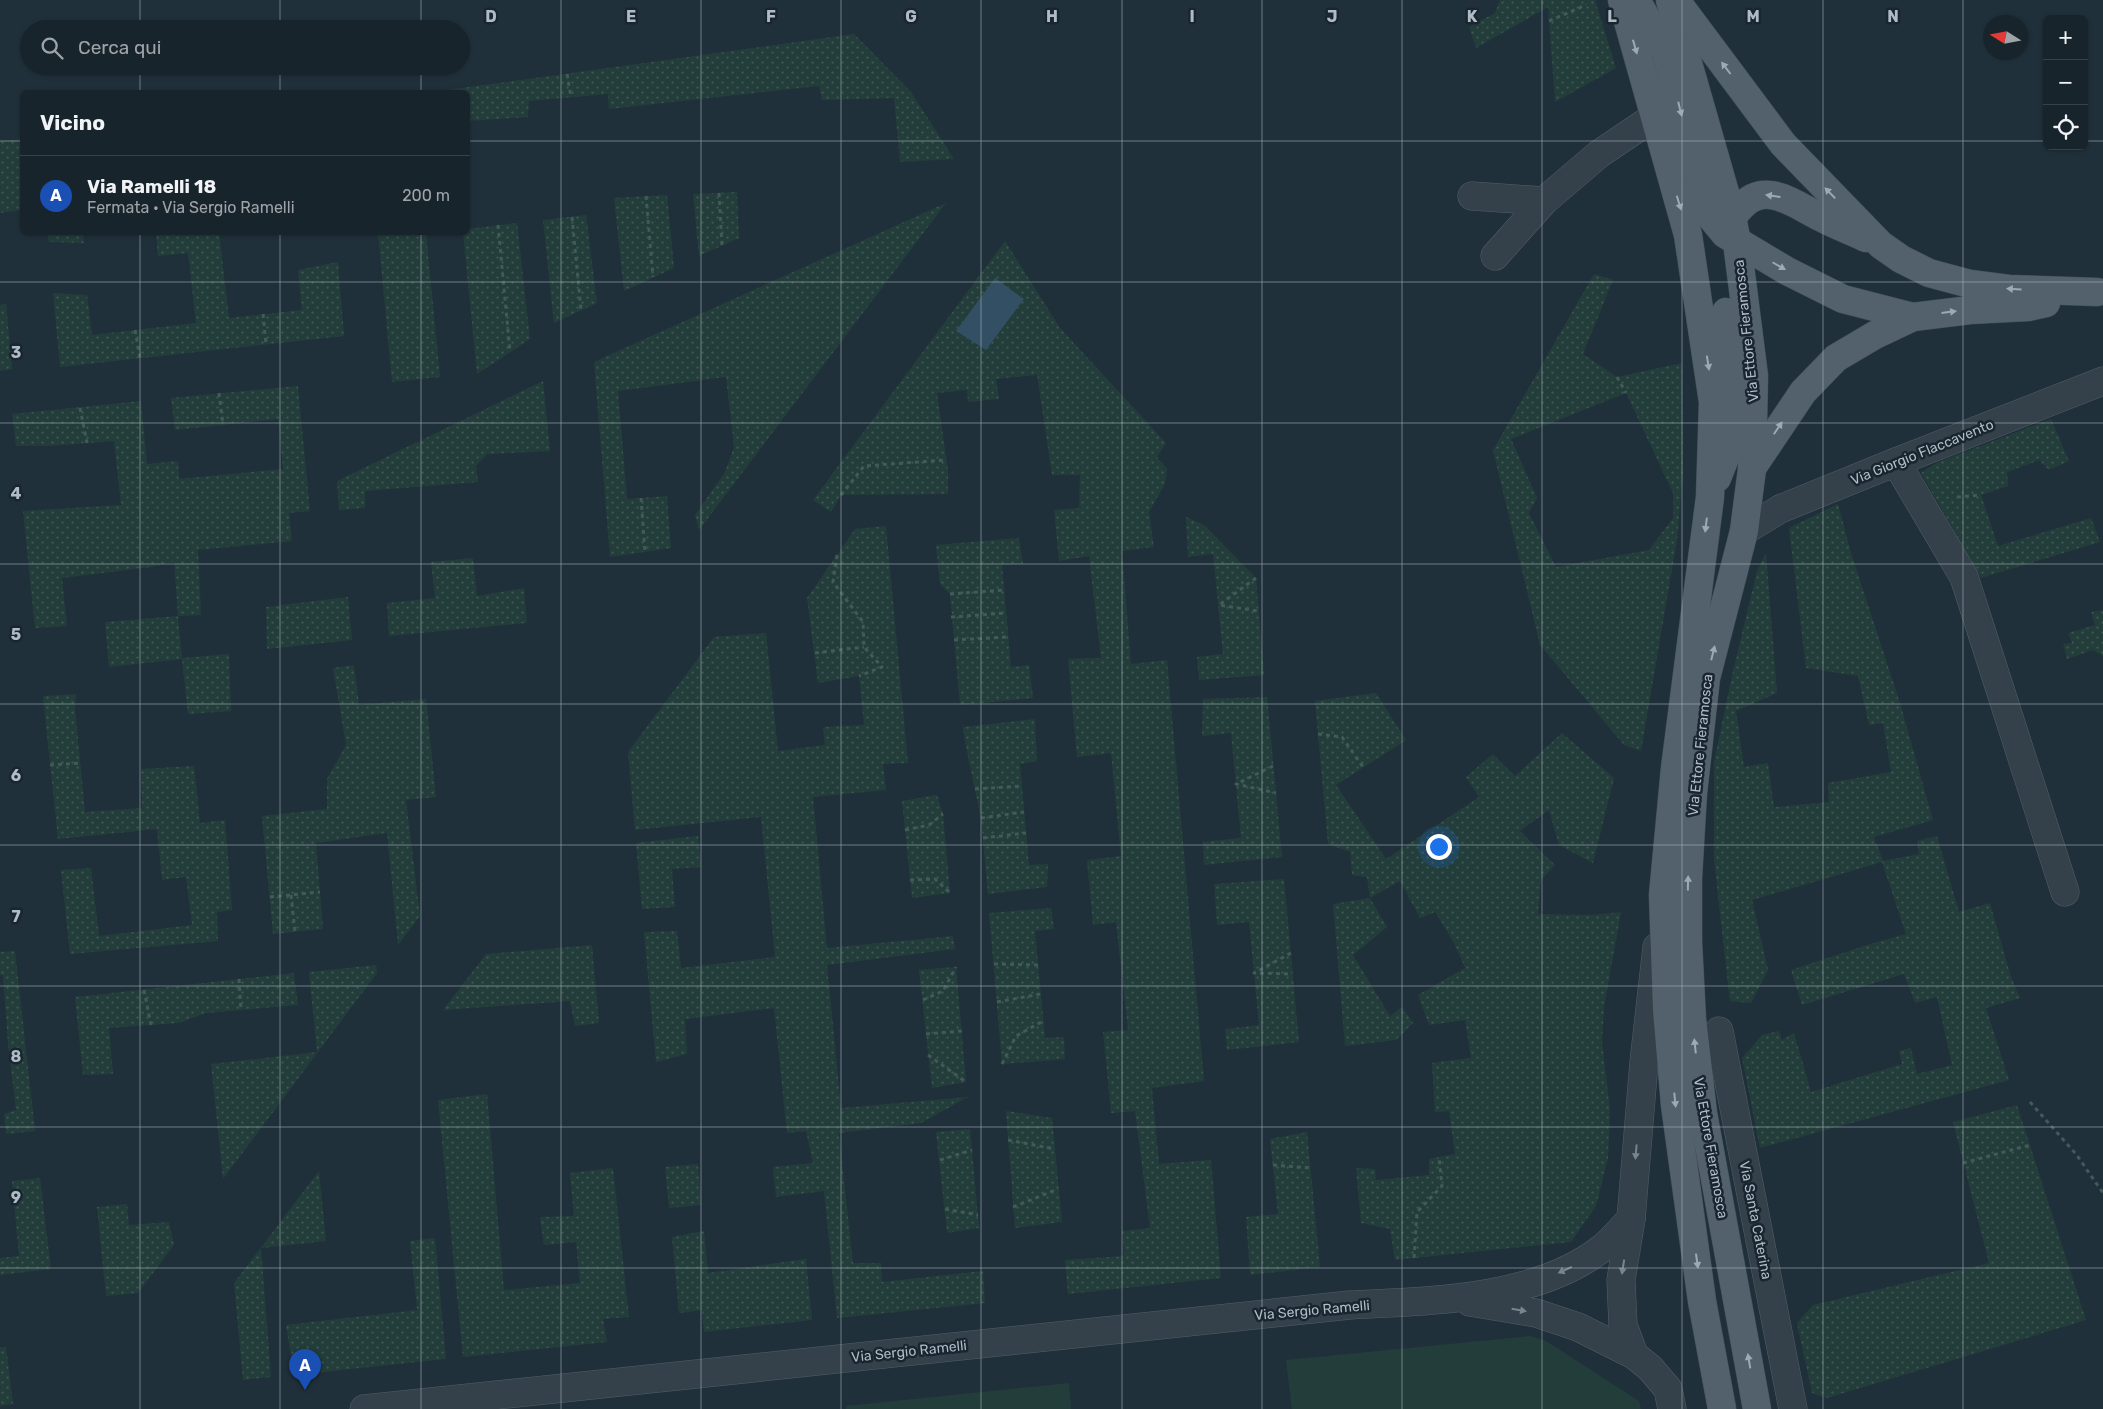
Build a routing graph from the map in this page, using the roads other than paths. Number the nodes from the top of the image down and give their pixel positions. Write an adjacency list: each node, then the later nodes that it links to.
1 (1622, 0): 5 (main road, Via Ettore Fieramosca, one-way to 5)
2 (1636, 0): 8 (main road, one-way to 8)
3 (1670, 0): 8 (main road, Via Ettore Fieramosca)
4 (1676, 0): 9 (main road, one-way to 4)
5 (1654, 117): 7 (street); 16 (main road, Via Ettore Fieramosca, one-way to 16)
6 (1472, 196): 7 (street)
7 (1544, 201): 10 (street)
8 (1731, 231): 9 (main road, one-way to 8); 12 (main road, one-way to 12); 15 (main road, Via Ettore Fieramosca); 16 (main road)
9 (1881, 245): 11 (main road, one-way to 9)
10 (1495, 256)
11 (2100, 291): 12 (main road, one-way to 11)
12 (1913, 317): 15 (main road, one-way to 12)
13 (2103, 381): 14 (street, Via Giorgio Flaccavento)
14 (1896, 462): 17 (street, Via Giorgio Flaccavento); 18 (street)
15 (1752, 469): 17 (main road, Via Ettore Fieramosca)
16 (1710, 497): 19 (main road, Via Ettore Fieramosca, one-way to 19)
17 (1744, 531): 27 (main road, Via Ettore Fieramosca, one-way to 17)
18 (2065, 892)
19 (1663, 894): 21 (street, one-way to 21); 26 (main road, Via Ettore Fieramosca, one-way to 26)
20 (1719, 1031): 28 (street, Via Santa Caterina)
21 (1630, 1219): 22 (street, one-way to 22); 23 (street, one-way to 23)
22 (1454, 1299): 23 (street, one-way to 23); 24 (street, Via Sergio Ramelli)
23 (1634, 1355): 25 (street)
24 (364, 1409)
25 (1672, 1409)
26 (1722, 1409)
27 (1757, 1409)
28 (1792, 1409)

